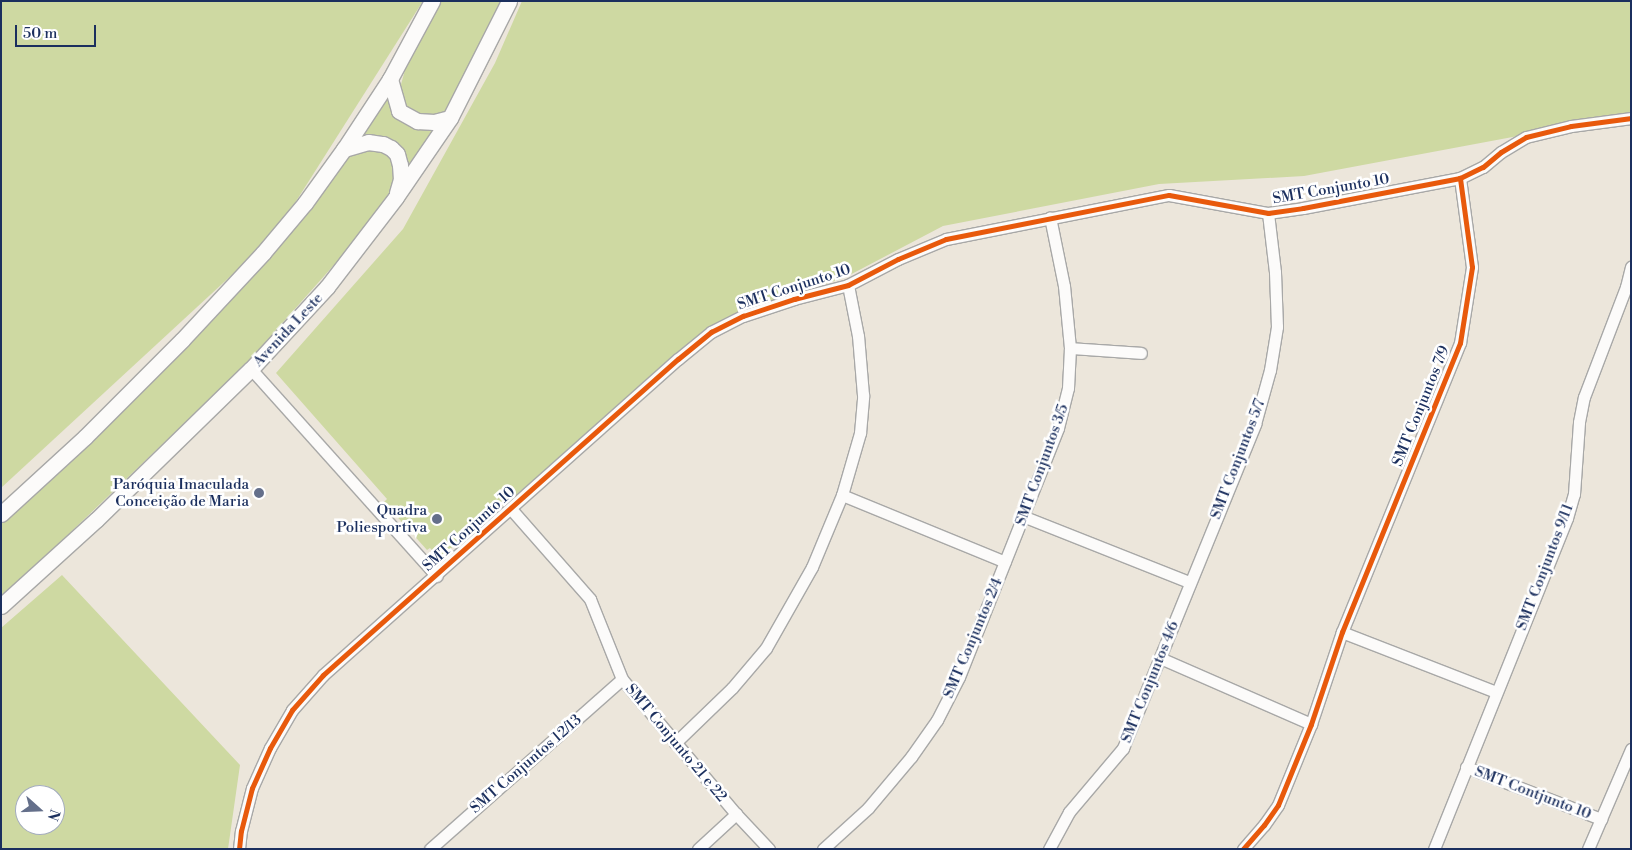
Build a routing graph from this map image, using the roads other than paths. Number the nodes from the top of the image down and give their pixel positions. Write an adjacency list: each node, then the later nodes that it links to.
1 (432, 1): 3 (main road)
2 (509, 1): 4 (main road, Avenida Leste)
3 (390, 79): 4 (main road); 6 (main road)
4 (450, 118): 8 (main road, Avenida Leste)
5 (1630, 121): 7 (street, SMT Conjunto 10)
6 (344, 149): 8 (main road); 18 (main road)
7 (1460, 178): 9 (street, SMT Conjunto 10); 24 (street, SMT Conjuntos 7/9)
8 (396, 197): 15 (main road, Avenida Leste)
9 (1268, 213): 10 (street, SMT Conjunto 10); 22 (street, SMT Conjuntos 5/7)
10 (1050, 217): 12 (street, SMT Conjunto 10); 13 (street, SMT Conjuntos 3/5)
11 (1631, 267): 27 (street, SMT Conjuntos 9/11)
12 (848, 285): 16 (street); 17 (street, SMT Conjunto 10)
13 (1070, 348): 14 (street); 19 (street, SMT Conjuntos 3/5)
14 (1141, 352)
15 (251, 370): 21 (street); 23 (main road, Avenida Leste)
16 (842, 495): 20 (street); 29 (street)
17 (511, 509): 21 (street, SMT Conjunto 10); 26 (street, SMT Conjunto 21 e 22)
18 (1, 514)
19 (1024, 516): 20 (street, SMT Conjuntos 3/5); 22 (street)
20 (1005, 562): 38 (street, SMT Conjuntos 2/4)
21 (437, 576): 34 (street, SMT Conjunto 10)
22 (1189, 582): 25 (street, SMT Conjuntos 4/6)
23 (1, 606)
24 (1342, 632): 27 (street); 28 (street, SMT Conjuntos 7/9)
25 (1160, 658): 28 (street); 39 (street, SMT Conjuntos 4/6)
26 (622, 679): 29 (street, SMT Conjunto 21 e 22); 35 (street, SMT Conjuntos 12/13)
27 (1496, 692): 31 (street, SMT Conjuntos 9/11)
28 (1310, 724): 40 (street, SMT Conjuntos 7/9)
29 (675, 743): 32 (street, SMT Conjunto 21 e 22)
30 (1631, 749): 33 (street)
31 (1466, 767): 33 (street, SMT Contjunto 10); 41 (street, SMT Conjuntos 9/11)
32 (736, 814): 36 (street); 37 (street, SMT Conjunto 21 e 22)
33 (1600, 819): 42 (street)
34 (239, 849)
35 (430, 849)
36 (698, 849)
37 (769, 849)
38 (823, 849)
39 (1049, 849)
40 (1243, 849)
41 (1434, 849)
42 (1588, 849)

